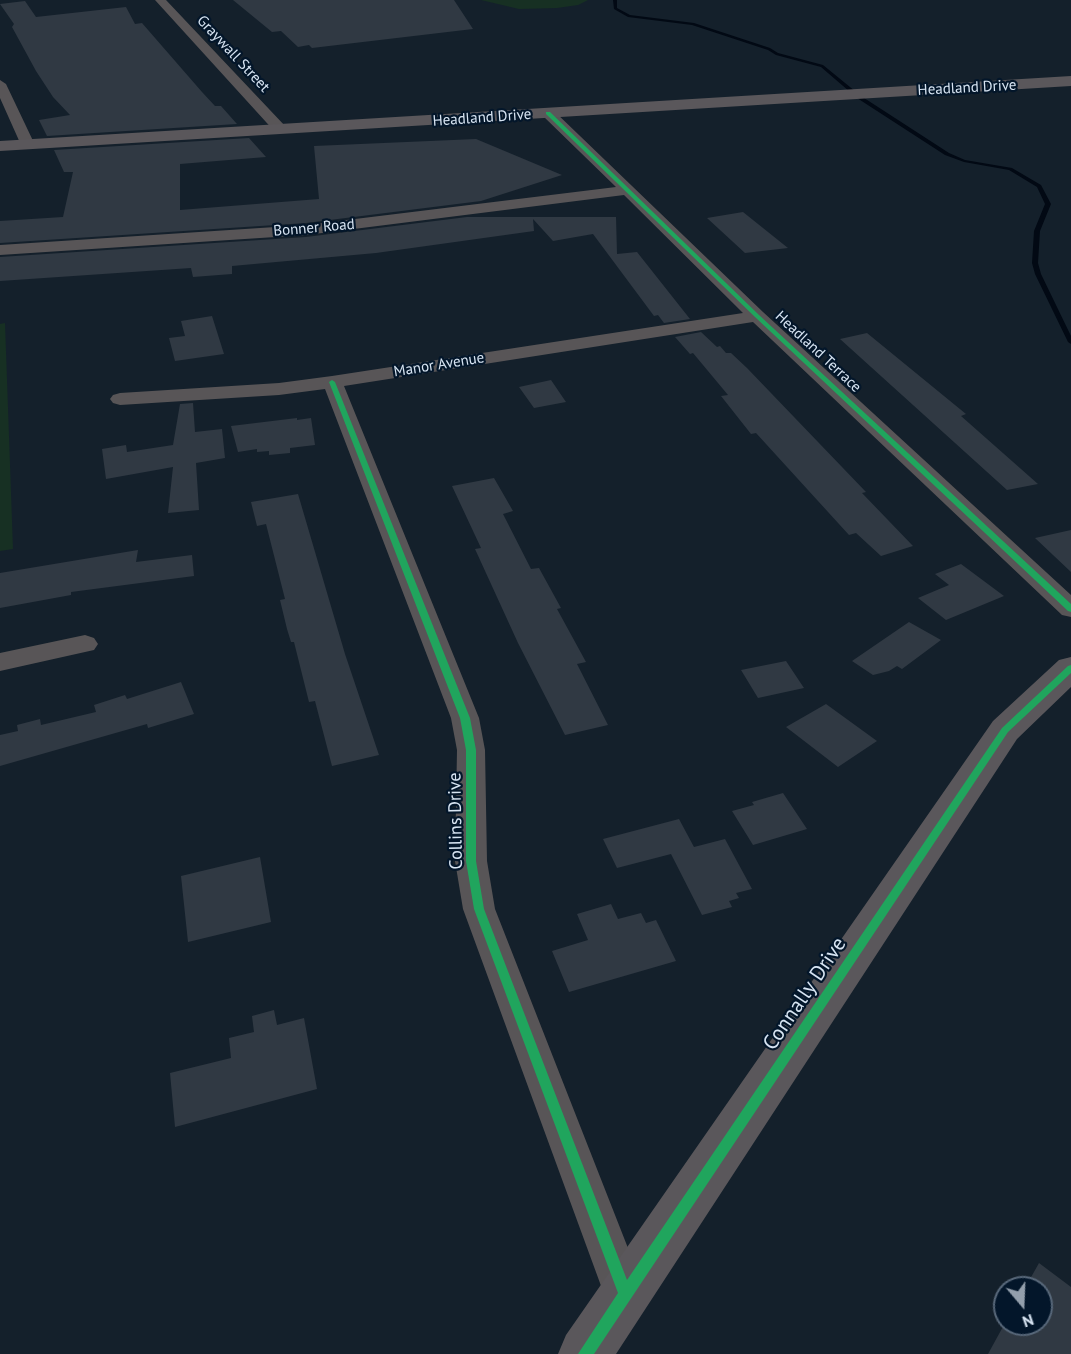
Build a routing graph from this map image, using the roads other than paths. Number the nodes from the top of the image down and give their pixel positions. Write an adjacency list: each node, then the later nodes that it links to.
1 (160, 0): 5 (street, Graywall Street)
2 (1071, 81): 4 (main road, Headland Drive)
3 (0, 84): 6 (street)
4 (548, 113): 5 (main road, Headland Drive); 8 (street, Headland Terrace)
5 (281, 130): 6 (main road, Headland Drive)
6 (28, 145): 7 (main road, Headland Drive)
7 (0, 146)
8 (627, 190): 9 (street, Bonner Road); 10 (street, Headland Terrace)
9 (0, 250)
10 (757, 316): 11 (street, Manor Avenue); 13 (street, Headland Terrace)
11 (332, 382): 12 (street, Manor Avenue); 17 (street, Collins Drive)
12 (120, 399)
13 (1071, 609)
14 (85, 644): 15 (street)
15 (0, 662)
16 (1071, 668): 17 (main road, Connally Drive)
17 (625, 1294): 18 (main road, Connally Drive)
18 (585, 1354)

